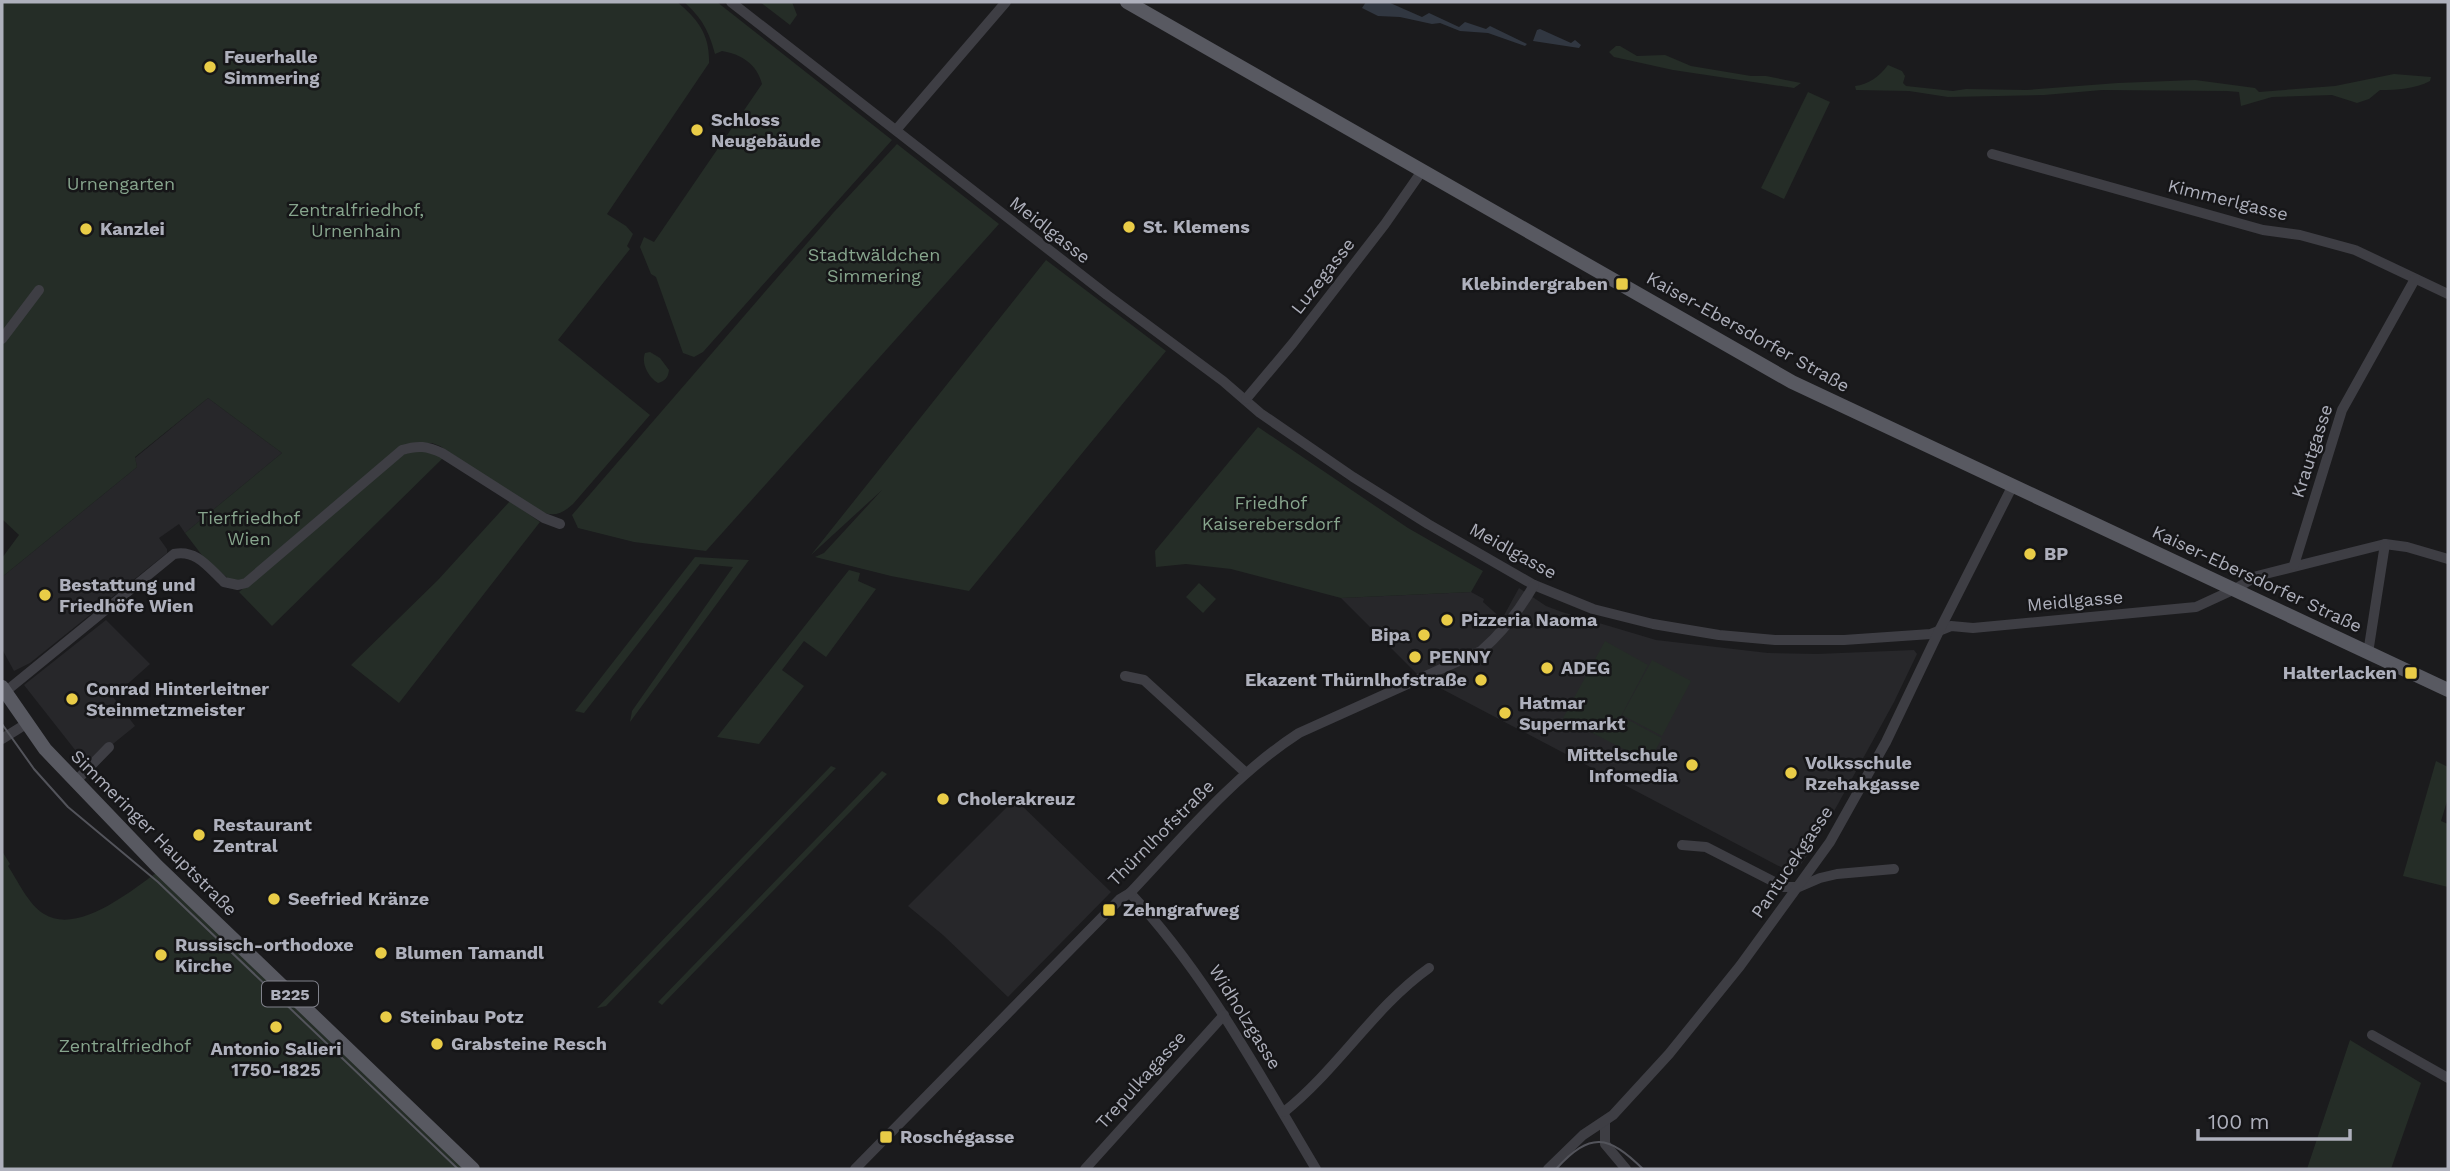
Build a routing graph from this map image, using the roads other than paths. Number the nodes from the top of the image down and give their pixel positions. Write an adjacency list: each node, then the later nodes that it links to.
1 (731, 2): 4 (street, Meidlgasse)
2 (1006, 2): 4 (street)
3 (1127, 2): 6 (main road, Kaiser-Ebersdorfer Straße)
4 (895, 130): 11 (street, Meidlgasse)
5 (1993, 155): 7 (street, Kimmerlgasse)
6 (1422, 171): 11 (street, Luzegasse); 12 (main road, Kaiser-Ebersdorfer Straße)
7 (2415, 279): 9 (street, Kimmerlgasse); 16 (street, Krautgasse)
8 (39, 290): 10 (street)
9 (2448, 295)
10 (2, 339)
11 (1246, 399): 17 (street, Meidlgasse)
12 (2012, 486): 18 (main road, Kaiser-Ebersdorfer Straße); 19 (street, Pantucekgasse)
13 (560, 524): 22 (street)
14 (2385, 544): 15 (street); 16 (street, Meidlgasse); 20 (street)
15 (2448, 559)
16 (2294, 565): 18 (street, Meidlgasse)
17 (1534, 585): 19 (street, Meidlgasse); 27 (street, Thürnlhofstraße)
18 (2235, 589): 19 (street, Meidlgasse); 20 (main road, Kaiser-Ebersdorfer Straße)
19 (1940, 629): 31 (street, Pantucekgasse)
20 (2368, 653): 23 (main road, Kaiser-Ebersdorfer Straße)
21 (1125, 676): 27 (street)
22 (3, 690): 24 (main road, Simmeringer Hauptstraße / B225)
23 (2448, 690)
24 (26, 724): 25 (street); 28 (main road, Simmeringer Hauptstraße / B225)
25 (2, 739)
26 (109, 747): 28 (street)
27 (1246, 773): 32 (street, Thürnlhofstraße)
28 (75, 782): 40 (main road, Simmeringer Hauptstraße / B225)
29 (1682, 845): 31 (street)
30 (1894, 869): 31 (street)
31 (1800, 887): 38 (street, Pantucekgasse)
32 (1130, 893): 34 (street, Widholzgasse); 39 (street, Thürnlhofstraße)
33 (1429, 968): 37 (street)
34 (1224, 1015): 37 (street, Widholzgasse); 41 (street, Trepulkagasse)
35 (2372, 1035): 36 (street)
36 (2448, 1078)
37 (1284, 1112): 42 (street, Widholzgasse)
38 (1605, 1121): 43 (street, Pantucekgasse); 44 (street)
39 (862, 1167)
40 (473, 1169)
41 (1085, 1169)
42 (1316, 1169)
43 (1548, 1169)
44 (1626, 1169)

